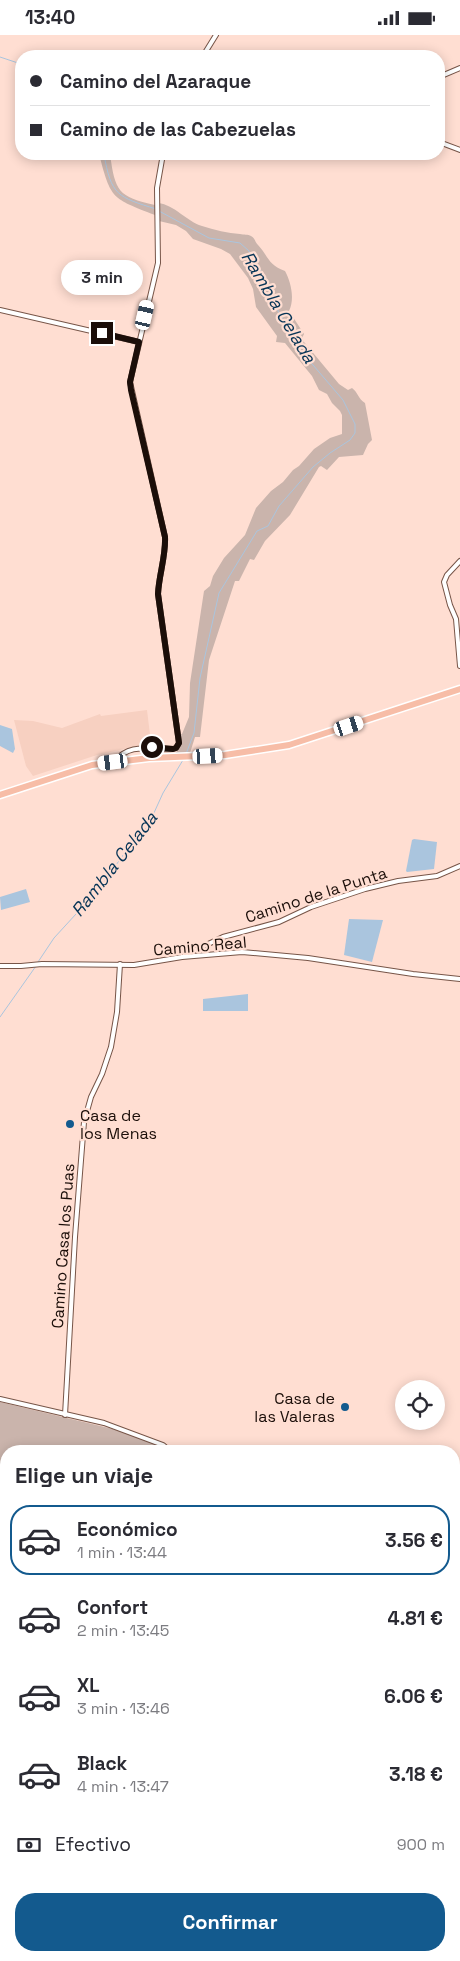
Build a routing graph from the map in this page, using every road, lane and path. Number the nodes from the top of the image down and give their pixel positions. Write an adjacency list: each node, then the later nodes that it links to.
1 (216, 35): 2 (street)
2 (207, 50)
3 (460, 68): 4 (street)
4 (445, 74)
5 (445, 145): 6 (street)
6 (460, 151)
7 (162, 160): 9 (street)
8 (0, 310): 9 (street)
9 (139, 342): 13 (street)
10 (460, 561): 11 (street)
11 (460, 666)
12 (460, 689): 13 (main road)
13 (113, 762): 14 (main road)
14 (0, 795)
15 (460, 866): 16 (street, Camino de la Punta)
16 (182, 957): 17 (street, Camino Real); 19 (street, Camino Real)
17 (120, 964): 18 (street, Camino Real); 21 (street, Camino Casa los Puas)
18 (0, 966)
19 (460, 979)
20 (0, 1399): 21 (street)
21 (65, 1415): 22 (street)
22 (164, 1445)

